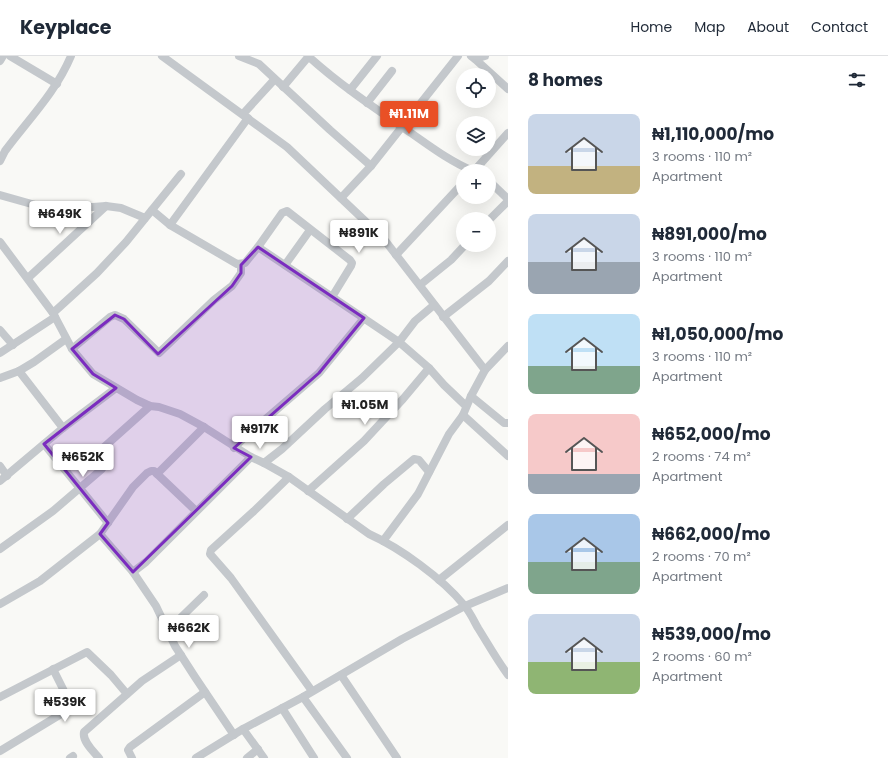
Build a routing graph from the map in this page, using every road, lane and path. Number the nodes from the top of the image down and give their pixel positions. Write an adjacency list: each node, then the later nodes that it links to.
1 (3, 56): 11 (street)
2 (10, 56): 14 (street)
3 (72, 56): 14 (street)
4 (308, 56): 15 (street); 17 (street)
5 (377, 56): 17 (street)
6 (458, 56): 20 (street)
7 (485, 56): 10 (street)
8 (165, 57): 19 (street)
9 (243, 57): 13 (street)
10 (473, 58): 16 (street)
11 (0, 61)
12 (392, 71): 18 (street)
13 (274, 80): 15 (street); 19 (street)
14 (57, 84): 22 (street)
15 (282, 87): 25 (street)
16 (508, 89)
17 (350, 90): 18 (street)
18 (367, 103): 20 (street)
19 (246, 116): 31 (street); 36 (street)
20 (403, 127): 23 (street); 25 (street)
21 (508, 133): 24 (street)
22 (1, 158)
23 (457, 164)
24 (480, 164)
25 (371, 166): 31 (street)
26 (181, 174): 33 (street)
27 (496, 187): 30 (street)
28 (456, 191): 41 (street)
29 (0, 195): 32 (street)
30 (507, 196): 34 (street)
31 (341, 198): 41 (street)
32 (106, 206): 35 (street); 45 (street)
33 (152, 210): 35 (street); 36 (street)
34 (495, 212)
35 (145, 218): 49 (street)
36 (170, 225): 43 (street)
37 (310, 230): 39 (street); 44 (street); 47 (street)
38 (0, 242): 45 (street)
39 (258, 247): 43 (street); 44 (street)
40 (458, 252): 46 (street)
41 (396, 255): 46 (street)
42 (508, 261): 51 (street)
43 (241, 264): 57 (street)
44 (285, 264): 47 (street)
45 (28, 278): 49 (street)
46 (420, 285): 48 (street)
47 (332, 296): 50 (street)
48 (434, 305): 51 (street); 54 (street)
49 (54, 315): 53 (street); 55 (street)
50 (364, 318): 54 (street); 72 (street)
51 (443, 318): 60 (street)
52 (0, 330): 55 (street)
53 (66, 339): 57 (street); 61 (street)
54 (399, 342): 59 (street); 75 (street)
55 (13, 345): 58 (street)
56 (508, 346): 60 (street)
57 (72, 349): 63 (street)
58 (0, 353)
59 (429, 368): 66 (street); 83 (street)
60 (485, 370): 64 (street)
61 (19, 372): 62 (street); 70 (street)
62 (0, 378)
63 (116, 388): 65 (street); 70 (street)
64 (470, 396): 66 (street); 68 (street)
65 (150, 406): 69 (street); 82 (street)
66 (466, 406): 67 (street)
67 (463, 415): 73 (street); 77 (street)
68 (508, 423)
69 (204, 427): 72 (street); 78 (street)
70 (63, 428): 71 (street)
71 (44, 444): 79 (street); 82 (street)
72 (234, 448): 74 (street)
73 (508, 456)
74 (251, 457): 75 (street); 84 (street)
75 (264, 463): 80 (street)
76 (0, 466): 79 (street)
77 (429, 472): 85 (street); 89 (street)
78 (157, 474): 84 (street); 86 (street)
79 (7, 476): 81 (street)
80 (289, 477): 83 (street); 102 (street)
81 (0, 481)
82 (79, 489): 86 (street); 90 (street)
83 (308, 491): 85 (street)
84 (196, 512): 91 (street)
85 (347, 519): 89 (street)
86 (108, 523): 88 (street)
87 (508, 525): 92 (street)
88 (100, 534): 91 (street); 95 (street)
89 (383, 541): 92 (street)
90 (0, 549)
91 (133, 572): 97 (street)
92 (439, 580): 96 (street)
93 (508, 588): 96 (street)
94 (204, 595): 97 (street)
95 (0, 604)
96 (465, 606): 100 (street); 101 (street)
97 (168, 630): 98 (street)
98 (181, 655): 103 (street); 104 (street)
99 (53, 670): 104 (street); 105 (street); 111 (street)
100 (341, 675): 102 (street); 119 (street)
101 (508, 675)
102 (312, 691): 106 (street)
103 (205, 692): 109 (street); 113 (street)
104 (127, 694): 112 (street)
105 (0, 697)
106 (302, 697): 107 (street); 118 (street)
107 (282, 708): 108 (street); 117 (street)
108 (243, 729): 109 (street); 110 (street)
109 (234, 734): 114 (street)
110 (258, 749): 115 (street); 116 (street)
111 (0, 751)
112 (98, 758)
113 (132, 758)
114 (196, 758)
115 (247, 758)
116 (264, 758)
117 (314, 758)
118 (347, 758)
119 (397, 758)

